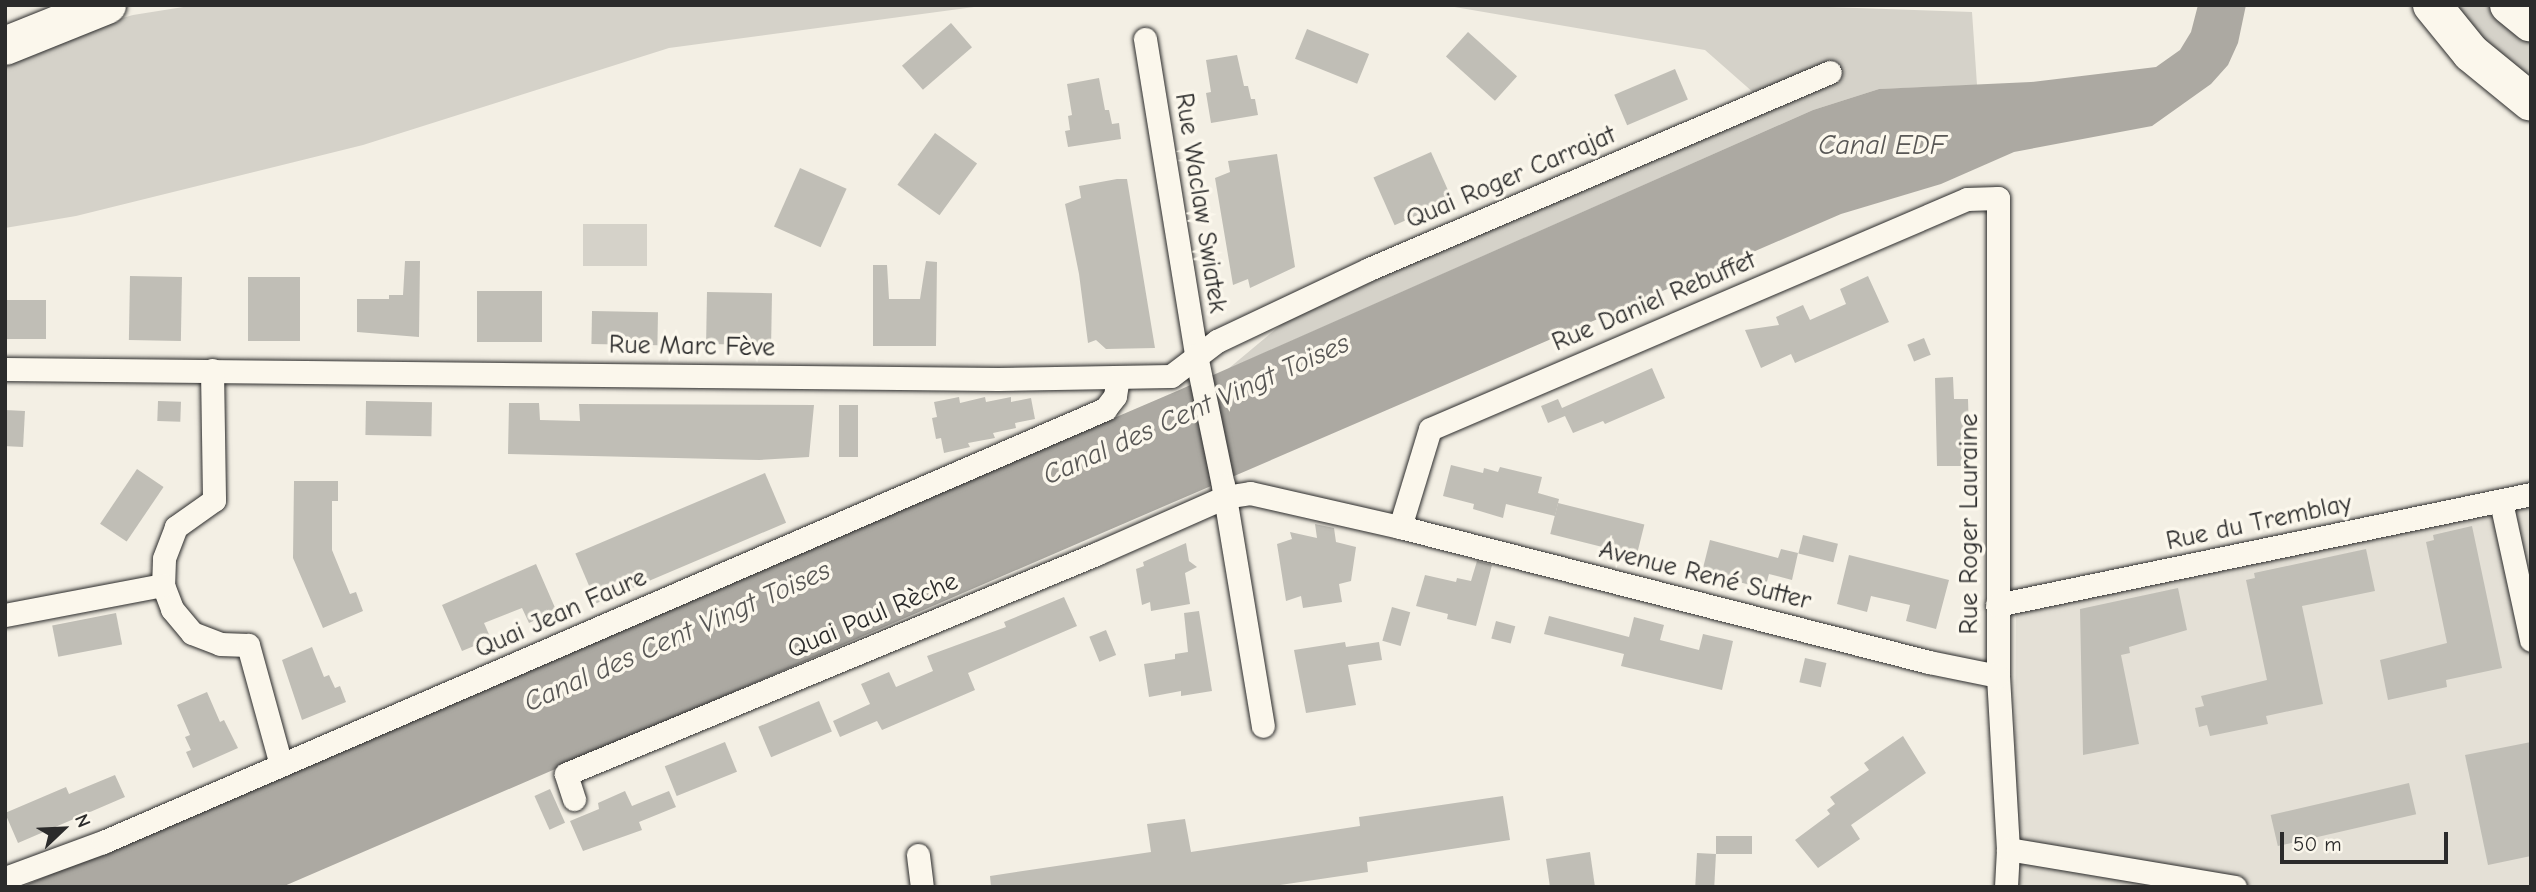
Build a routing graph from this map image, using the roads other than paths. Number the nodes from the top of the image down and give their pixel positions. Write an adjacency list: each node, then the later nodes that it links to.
1 (107, 5): 6 (highway)
2 (2432, 5): 8 (highway)
3 (2510, 5): 4 (highway)
4 (2531, 23)
5 (1144, 39): 10 (street, Rue Waclaw Swiatek)
6 (5, 46)
7 (1830, 72): 10 (street, Quai Roger Carrajat)
8 (2531, 102)
9 (1997, 198): 18 (street, Rue Daniel Rebuffet); 20 (street, Rue Roger Lauraine)
10 (1199, 365): 13 (street, Quai Roger Carrajat); 15 (street, Rue Waclaw Swiatek)
11 (5, 369): 12 (street, Rue Marc Fève)
12 (212, 370): 14 (street, Rue Marc Fève); 19 (street)
13 (1171, 376): 14 (street, Rue Marc Fève)
14 (1118, 378): 25 (street, Quai Jean Faure)
15 (1224, 491): 18 (street, Avenue René Sutter); 24 (street, Rue Waclaw Swiatek); 26 (street, Quai Paul Rèche)
16 (2531, 494): 17 (street, Rue du Tremblay)
17 (2501, 502): 20 (street, Rue du Tremblay); 22 (street)
18 (1400, 527): 23 (street, Avenue René Sutter)
19 (163, 585): 21 (street); 25 (street)
20 (1997, 605): 23 (street, Rue Roger Lauraine)
21 (5, 615)
22 (2531, 640)
23 (1998, 676): 27 (street, Rue Roger Lauraine)
24 (1263, 726)
25 (281, 765): 29 (street, Quai Jean Faure)
26 (574, 799)
27 (2008, 849): 31 (street, Rue Roger Lauraine); 32 (street)
28 (918, 855): 30 (street)
29 (5, 878)
30 (922, 887)
31 (2006, 887)
32 (2235, 887)

